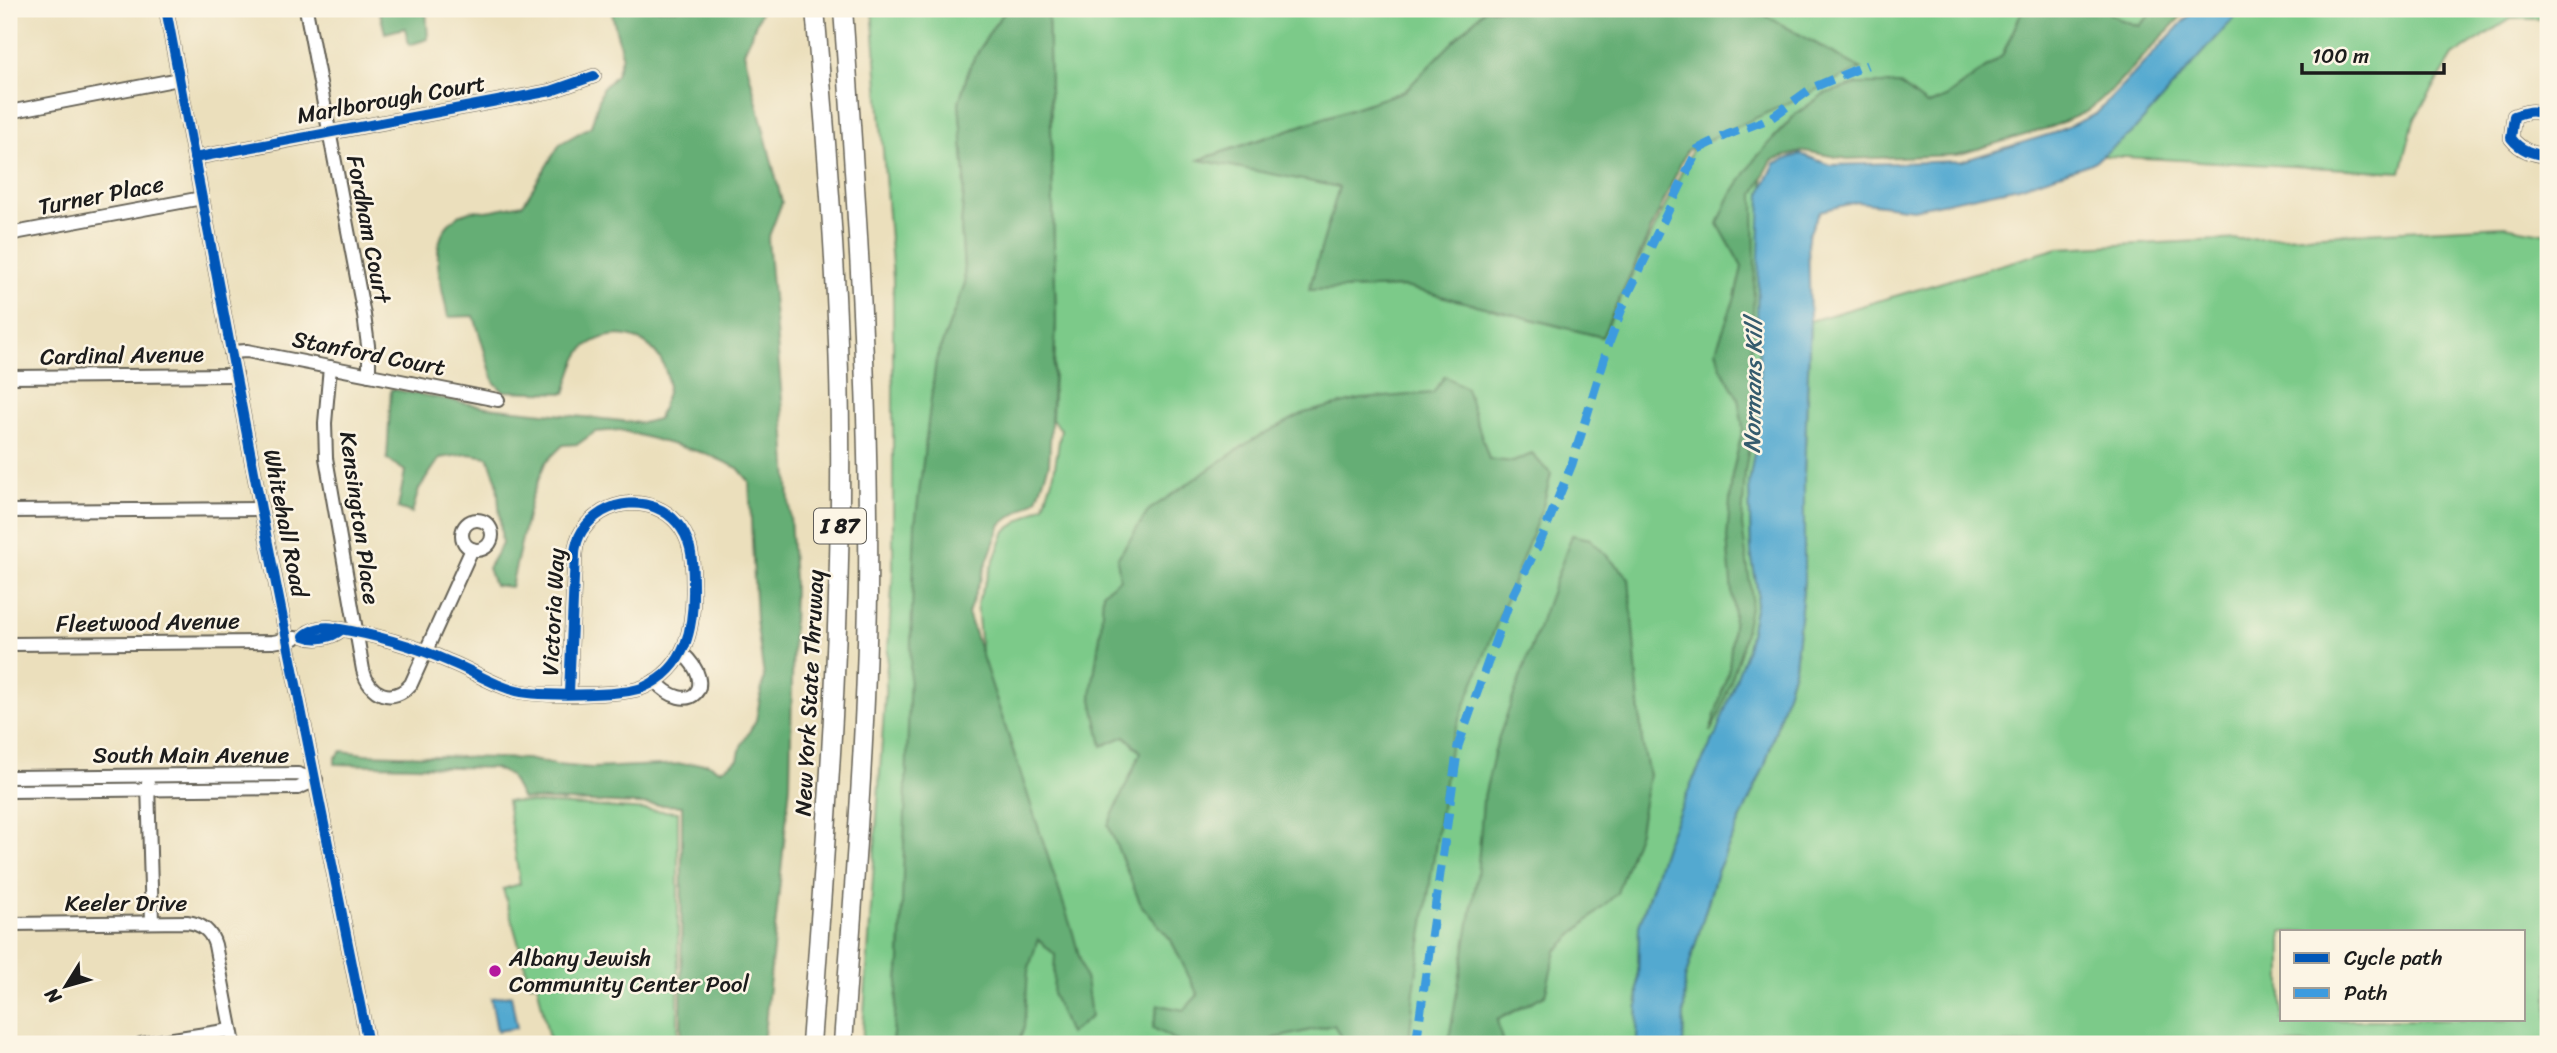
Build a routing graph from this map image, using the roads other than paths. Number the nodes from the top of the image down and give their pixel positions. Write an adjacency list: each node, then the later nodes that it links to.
1 (166, 9): 6 (street, Whitehall Road)
2 (306, 9): 9 (street, Fordham Court)
3 (816, 9): 41 (highway, New York State Thruway / I 87)
4 (843, 9): 42 (highway, I 87)
5 (594, 76): 9 (street, Marlborough Court)
6 (179, 79): 7 (street); 11 (street, Whitehall Road)
7 (9, 112)
8 (2548, 119): 10 (street)
9 (328, 132): 11 (street, Marlborough Court); 17 (street, Fordham Court)
10 (2548, 156)
11 (194, 158): 12 (street, Whitehall Road)
12 (202, 198): 13 (street, Turner Place); 14 (street, Whitehall Road)
13 (9, 234)
14 (231, 352): 15 (street, Stanford Court); 16 (street, Whitehall Road)
15 (330, 367): 17 (street, Stanford Court); 23 (street, Kensington Place)
16 (236, 375): 18 (street, Cardinal Avenue); 20 (street, Whitehall Road)
17 (369, 375): 19 (street, Stanford Court)
18 (9, 377)
19 (498, 400)
20 (261, 509): 21 (street); 24 (street, Whitehall Road)
21 (9, 511)
22 (472, 549): 26 (street)
23 (357, 632): 24 (street, Victoria Way); 26 (street, Victoria Way); 26 (street, Kensington Place)
24 (287, 640): 25 (street, Fleetwood Avenue); 32 (street, Whitehall Road)
25 (9, 645)
26 (426, 653): 29 (street, Victoria Way)
27 (682, 653): 28 (street, Victoria Way); 28 (street); 29 (street, Victoria Way)
28 (655, 681): 29 (street, Victoria Way)
29 (569, 693)
30 (147, 776): 31 (street, South Main Avenue); 32 (street, South Main Avenue); 33 (street)
31 (9, 777)
32 (316, 780): 33 (street, South Main Avenue); 40 (street, Whitehall Road)
33 (148, 790): 34 (street, South Main Avenue); 35 (street)
34 (9, 791)
35 (152, 922): 36 (street, Keeler Drive); 37 (street, Keeler Drive)
36 (9, 924)
37 (231, 1030): 38 (street); 39 (street, Keeler Drive)
38 (141, 1044)
39 (234, 1044)
40 (368, 1044)
41 (811, 1044)
42 (843, 1044)

